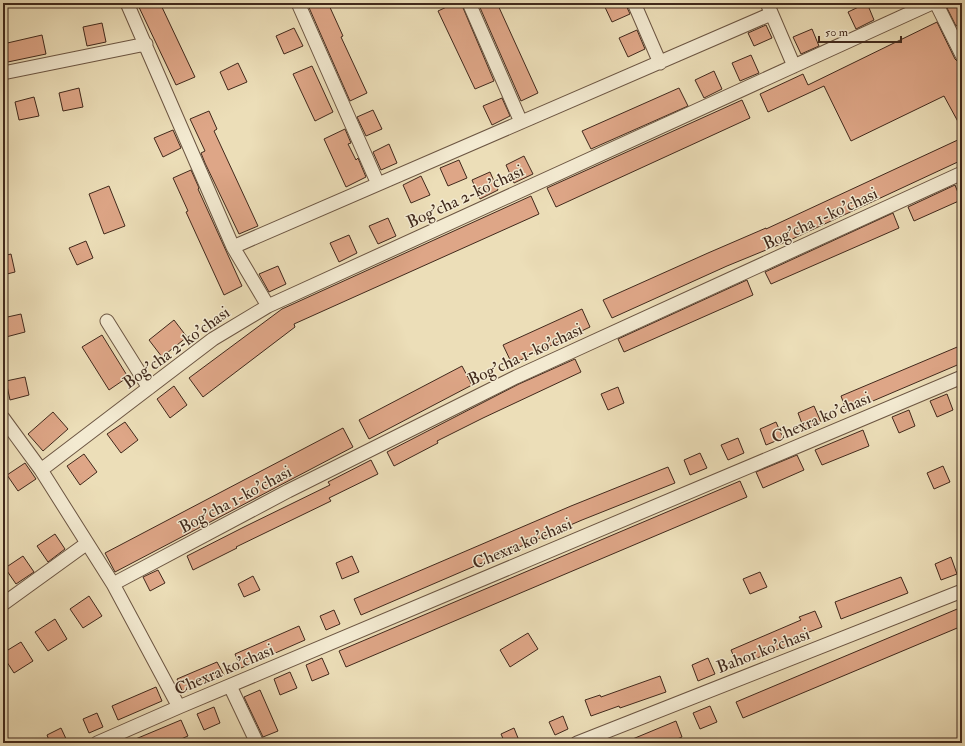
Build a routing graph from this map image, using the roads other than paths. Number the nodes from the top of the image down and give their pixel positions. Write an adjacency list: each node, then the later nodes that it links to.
1 (127, 3): 8 (street)
2 (298, 3): 15 (street)
3 (469, 3): 13 (street)
4 (634, 3): 10 (street)
5 (932, 3): 11 (street, Bog'cha 2-ko'chasi)
6 (936, 3): 9 (street)
7 (769, 8): 10 (street); 11 (street)
8 (146, 44): 12 (street); 16 (street)
9 (961, 49)
10 (660, 63): 13 (street)
11 (794, 66): 17 (street, Bog'cha 2-ko'chasi)
12 (3, 73)
13 (521, 122): 15 (street)
14 (962, 173): 24 (street, Bog'cha 1-ko'chasi)
15 (378, 184): 16 (street)
16 (233, 247): 17 (street)
17 (268, 306): 20 (street, Bog'cha 2-ko'chasi)
18 (106, 321): 20 (street)
19 (962, 377): 27 (street, Chexra ko'chasi)
20 (149, 388): 22 (street, Bog'cha 2-ko'chasi)
21 (3, 418): 22 (street)
22 (41, 470): 23 (street)
23 (86, 544): 24 (street); 26 (street)
24 (112, 584): 28 (street)
25 (962, 591): 31 (street, Bahor ko'chasi)
26 (3, 604)
27 (230, 686): 28 (street, Chexra ko'chasi); 30 (street)
28 (179, 707): 29 (street, Chexra ko'chasi)
29 (97, 743)
30 (257, 743)
31 (577, 743)

